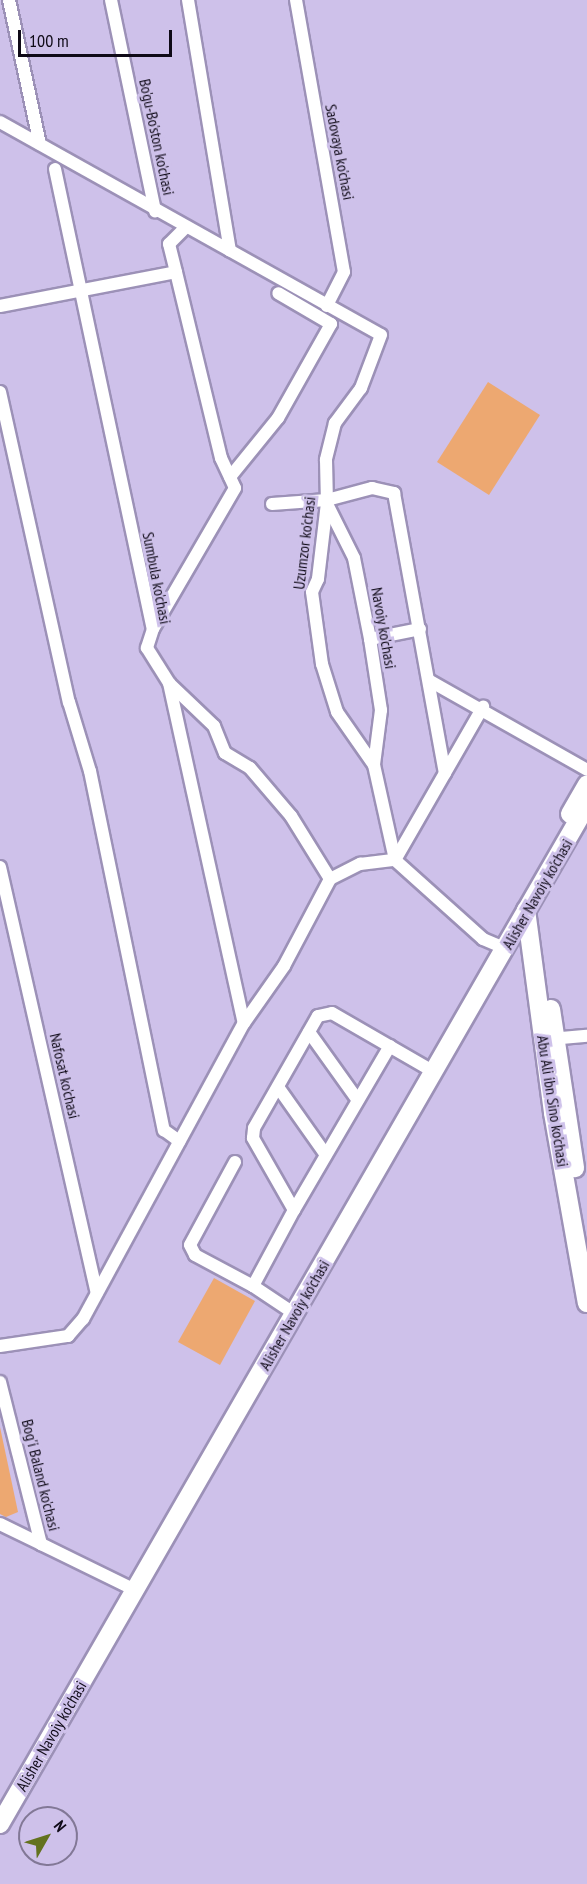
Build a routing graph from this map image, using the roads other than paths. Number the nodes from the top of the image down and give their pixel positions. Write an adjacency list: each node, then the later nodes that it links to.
1 (9, 0): 6 (street)
2 (111, 0): 8 (street, Bo'gu-Bo'ston ko'chasi)
3 (189, 0): 10 (street)
4 (296, 0): 15 (street, Sadovaya ko'chasi)
5 (0, 122): 6 (street)
6 (40, 144): 8 (street)
7 (55, 169): 12 (street, Sumbula ko'chasi)
8 (156, 211): 9 (street)
9 (186, 227): 10 (street); 11 (street)
10 (230, 251): 15 (street)
11 (176, 272): 12 (street); 17 (street)
12 (80, 292): 14 (street); 20 (street, Sumbula ko'chasi)
13 (278, 293): 17 (street)
14 (0, 306)
15 (327, 306): 18 (street, Uzumzor ko'chasi)
16 (0, 392): 45 (street)
17 (230, 477): 20 (street)
18 (327, 502): 19 (street); 21 (street); 22 (street, Navoiy ko'chasi); 26 (street, Uzumzor ko'chasi)
19 (272, 504)
20 (153, 629): 24 (street, Sumbula ko'chasi)
21 (420, 629): 22 (street); 23 (street)
22 (370, 639): 26 (street, Navoiy ko'chasi)
23 (430, 681): 25 (street); 28 (street)
24 (169, 683): 33 (street); 37 (street, Sumbula ko'chasi)
25 (483, 707): 27 (street); 28 (street)
26 (374, 765): 31 (street, Uzumzor ko'chasi)
27 (587, 770)
28 (445, 773): 31 (street)
29 (587, 785): 34 (main road, Alisher Navoiy ko'chasi)
30 (587, 805): 34 (main road, Alisher Navoiy ko'chasi)
31 (395, 860): 33 (street); 35 (street)
32 (0, 867): 51 (street, Nafosat ko'chasi)
33 (330, 879): 37 (street)
34 (526, 901): 35 (main road, Alisher Navoiy ko'chasi); 36 (main road, Abu Ali ibn Sino ko'chasi); 40 (main road, Abu Ali ibn Sino ko'chasi)
35 (500, 950): 36 (main road); 42 (main road, Alisher Navoiy ko'chasi)
36 (533, 960): 40 (main road, Abu Ali ibn Sino ko'chasi)
37 (244, 1023): 45 (street)
38 (309, 1032): 41 (street); 43 (street); 44 (street)
39 (587, 1036): 40 (street)
40 (549, 1040): 49 (main road, Abu Ali ibn Sino ko'chasi); 52 (main road, Abu Ali ibn Sino ko'chasi)
41 (390, 1046): 42 (street); 44 (street)
42 (429, 1069): 53 (main road, Alisher Navoiy ko'chasi)
43 (278, 1087): 46 (street); 48 (street)
44 (357, 1099): 46 (street)
45 (179, 1141): 51 (street)
46 (326, 1155): 48 (street)
47 (235, 1162): 50 (street)
48 (294, 1210): 50 (street)
49 (587, 1244)
50 (253, 1286): 53 (street)
51 (97, 1293): 54 (street)
52 (587, 1303)
53 (290, 1312): 58 (main road, Alisher Navoiy ko'chasi)
54 (0, 1346)
55 (0, 1382): 57 (street, Bog'i Baland ko'chasi)
56 (0, 1524): 57 (street)
57 (41, 1544): 58 (street, Bog'i Baland ko'chasi)
58 (131, 1587): 59 (main road, Alisher Navoiy ko'chasi); 60 (main road, Alisher Navoiy ko'chasi)
59 (0, 1800)
60 (0, 1824)

